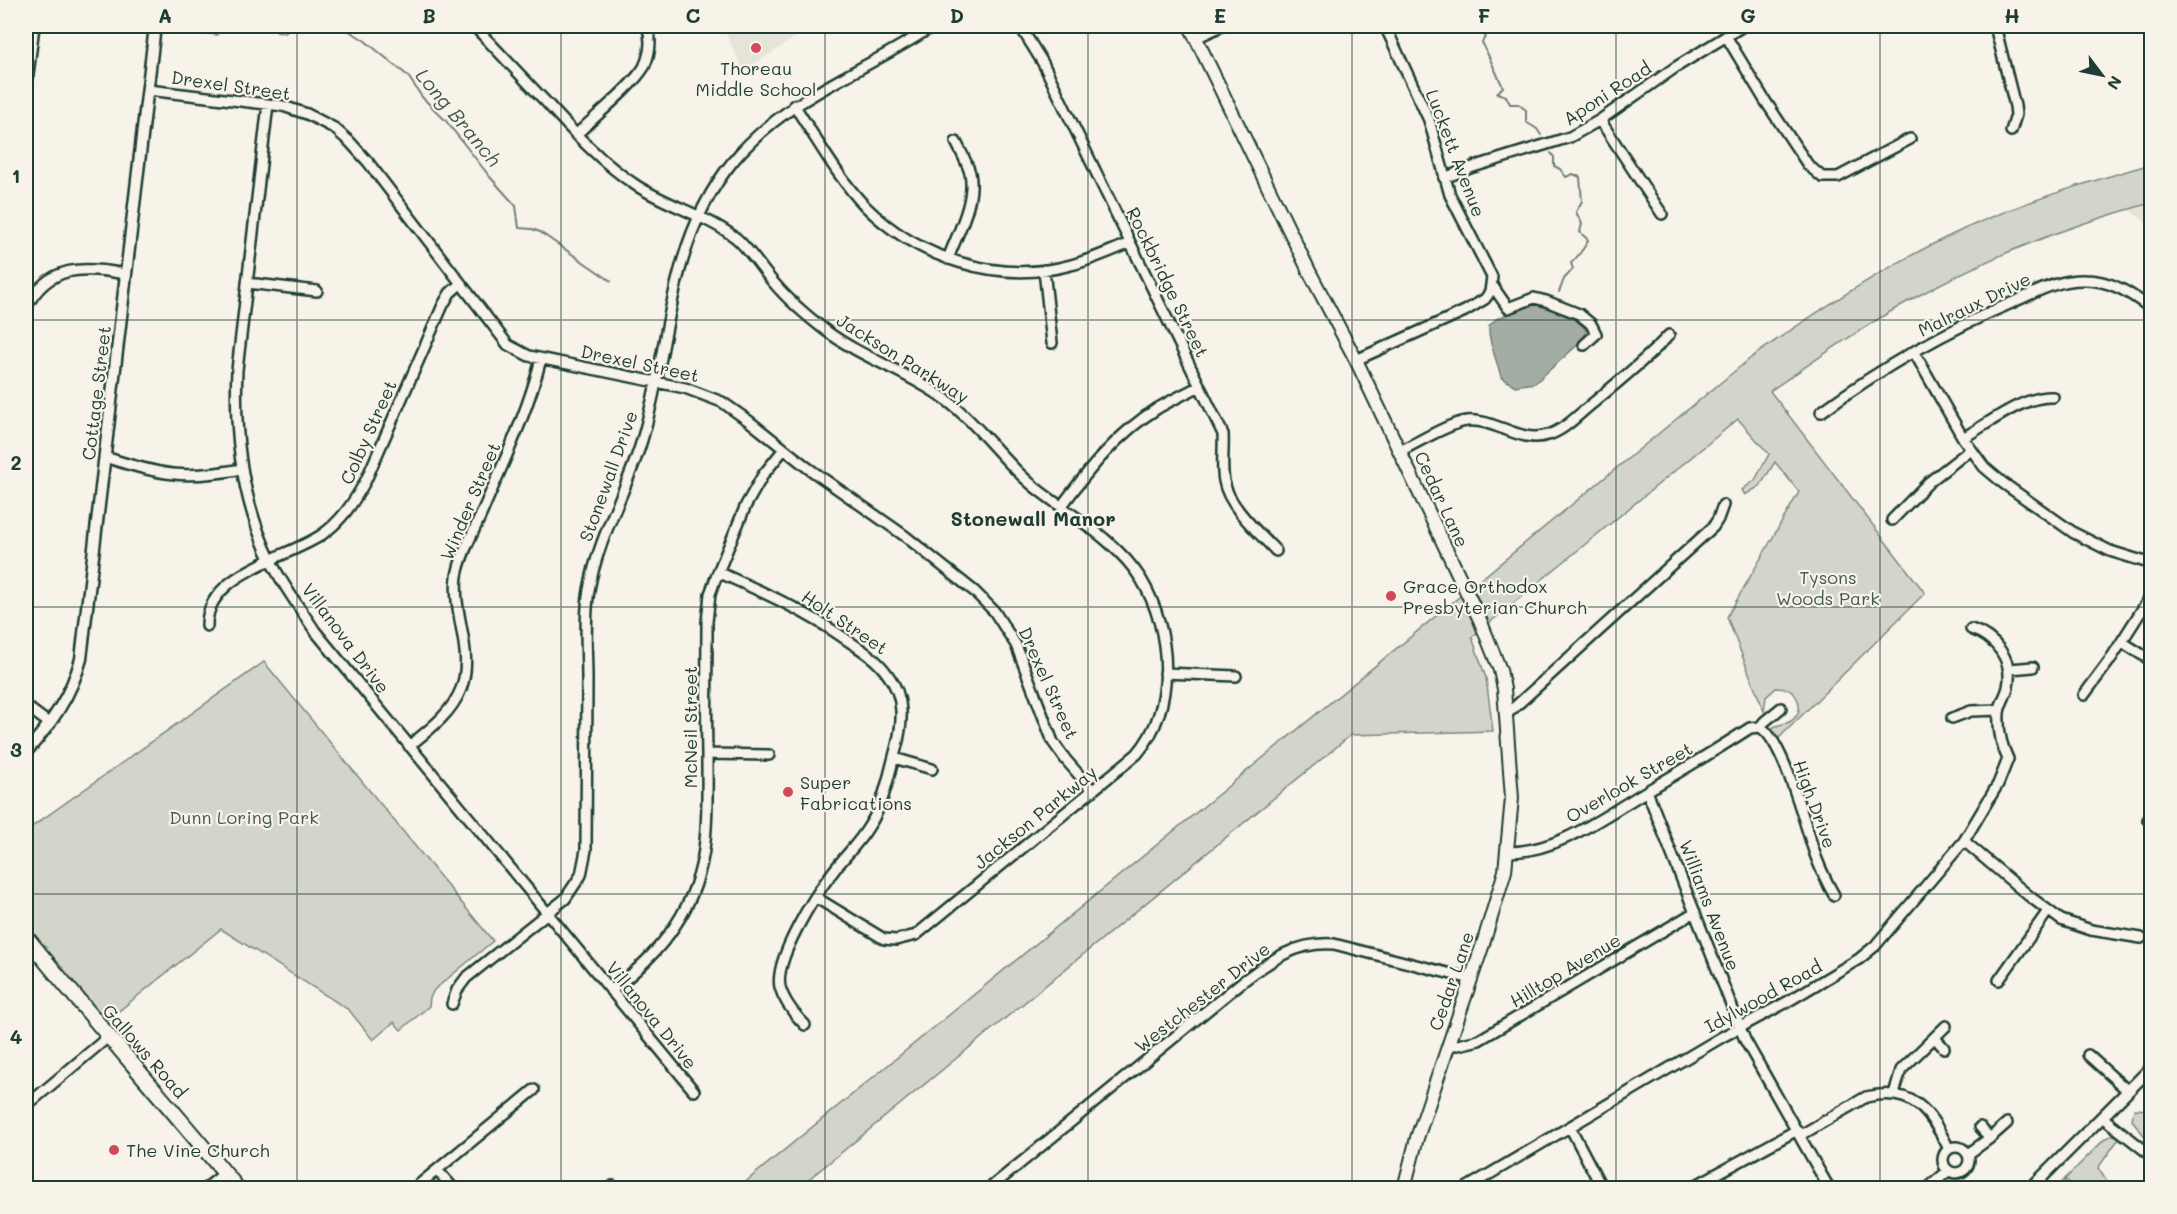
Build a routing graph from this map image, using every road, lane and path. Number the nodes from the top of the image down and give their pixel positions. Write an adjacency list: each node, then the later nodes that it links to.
1 (34, 26): 15 (street)
2 (155, 26): 14 (street, Cottage Street)
3 (474, 26): 20 (street, Jackson Parkway)
4 (647, 26): 20 (street)
5 (933, 26): 17 (street, Stonewall Drive)
6 (1020, 26): 26 (street, Rockbridge Street)
7 (1190, 26): 13 (main road, Cedar Lane)
8 (1222, 26): 13 (street)
9 (1385, 26): 23 (street, Luckett Avenue)
10 (1743, 26): 12 (street, Aponi Road)
11 (1995, 26): 19 (street)
12 (1726, 36): 18 (street, Aponi Road); 21 (street)
13 (1196, 38): 43 (main road, Cedar Lane)
14 (147, 90): 16 (street, Drexel Street); 29 (street, Cottage Street)
15 (26, 91)
16 (268, 104): 30 (street, Villanova Drive); 31 (street, Drexel Street)
17 (794, 105): 25 (street, Stonewall Drive); 27 (street)
18 (1600, 120): 23 (street, Aponi Road); 24 (street)
19 (2011, 131)
20 (576, 135): 25 (street, Jackson Parkway)
21 (1910, 139)
22 (956, 142): 27 (street)
23 (1444, 178): 32 (street, Luckett Avenue)
24 (1662, 214)
25 (697, 217): 44 (street, Stonewall Drive); 55 (street, Jackson Parkway)
26 (1130, 243): 28 (street); 45 (street, Rockbridge Street)
27 (948, 259): 28 (street)
28 (1044, 270): 39 (street)
29 (126, 274): 34 (street); 52 (street, Cottage Street)
30 (247, 283): 33 (street); 53 (street, Villanova Drive)
31 (460, 284): 42 (street, Drexel Street); 58 (street, Colby Street)
32 (1491, 289): 37 (street, Luckett Avenue); 43 (street)
33 (317, 291)
34 (26, 308)
35 (2151, 309): 41 (street, Malraux Drive)
36 (1604, 327): 37 (street)
37 (1596, 334): 40 (street)
38 (1669, 335): 51 (street)
39 (1052, 343)
40 (1584, 345)
41 (1914, 351): 47 (street, Malraux Drive); 48 (street)
42 (541, 358): 44 (street, Drexel Street); 78 (street, Winder Street)
43 (1356, 360): 51 (main road, Cedar Lane)
44 (656, 382): 49 (street, Drexel Street); 92 (street, Stonewall Drive)
45 (1200, 386): 55 (street); 57 (street, Rockbridge Street)
46 (2053, 397): 48 (street)
47 (1821, 412)
48 (1963, 438): 50 (street)
49 (784, 449): 60 (street, McNeil Street); 84 (street, Drexel Street)
50 (1970, 450): 56 (street); 59 (street)
51 (1400, 451): 74 (main road, Cedar Lane)
52 (105, 457): 53 (street); 76 (street, Cottage Street)
53 (242, 469): 58 (street, Villanova Drive)
54 (1722, 506): 74 (street)
55 (1061, 507): 68 (street, Jackson Parkway)
56 (1892, 520)
57 (1276, 551)
58 (271, 561): 62 (street, Colby Street); 78 (street, Villanova Drive)
59 (2151, 564)
60 (718, 572): 80 (street, McNeil Street); 82 (street, Holt Street)
61 (2151, 594): 64 (street)
62 (207, 626)
63 (1971, 629): 67 (street)
64 (2122, 642): 65 (street); 70 (street)
65 (2151, 661)
66 (2033, 667): 67 (street)
67 (2010, 669): 73 (street)
68 (1165, 673): 69 (street); 84 (street, Jackson Parkway)
69 (1236, 676)
70 (2084, 695)
71 (26, 706): 76 (street)
72 (1781, 708): 77 (street)
73 (1999, 710): 75 (street); 86 (street, Idylwood Road)
74 (1507, 714): 87 (main road, Cedar Lane)
75 (1952, 718)
76 (50, 724): 79 (street, Cottage Street)
77 (1760, 728): 85 (street, Overlook Street); 88 (street, High Drive)
78 (409, 746): 92 (street, Villanova Drive)
79 (26, 751)
80 (707, 754): 81 (street); 97 (street, McNeil Street)
81 (769, 755)
82 (894, 758): 83 (street); 89 (street, Holt Street)
83 (932, 769)
84 (1092, 791): 89 (street, Jackson Parkway)
85 (1647, 791): 87 (street, Overlook Street); 91 (street, Williams Avenue)
86 (1964, 842): 90 (street); 101 (street, Idylwood Road)
87 (1508, 852): 95 (main road, Cedar Lane)
88 (1834, 895)
89 (815, 897): 99 (street, Holt Street)
90 (2048, 911): 94 (street); 96 (street)
91 (1695, 912): 101 (street, Williams Avenue); 104 (street, Hilltop Avenue)
92 (547, 914): 97 (street, Villanova Drive); 98 (street, Stonewall Drive)
93 (26, 937): 102 (main road, Gallows Road)
94 (2141, 938)
95 (1471, 979): 104 (main road, Cedar Lane); 129 (street, Westchester Drive)
96 (1999, 980)
97 (611, 991): 109 (street, Villanova Drive)
98 (452, 1004)
99 (805, 1025)
100 (1946, 1026): 103 (street)
101 (1740, 1028): 115 (street, Idylwood Road); 117 (street, Williams Avenue)
102 (108, 1037): 112 (street); 124 (main road, Gallows Road)
103 (1935, 1038): 105 (street); 111 (street)
104 (1448, 1044): 130 (main road, Cedar Lane)
105 (1944, 1048)
106 (2088, 1055): 110 (street)
107 (2151, 1067): 110 (street)
108 (534, 1090): 122 (street)
109 (694, 1091)
110 (2128, 1091): 113 (street)
111 (1893, 1094): 117 (street); 119 (street)
112 (26, 1106)
113 (2102, 1117): 121 (street); 136 (street)
114 (2007, 1123): 118 (street)
115 (1570, 1127): 131 (street, Idylwood Road); 132 (street)
116 (1980, 1127): 118 (street)
117 (1799, 1133): 133 (street); 134 (street, Williams Avenue)
118 (1990, 1138): 120 (street)
119 (1949, 1149): 120 (street); 123 (street)
120 (1968, 1154): 123 (street)
121 (2151, 1156)
122 (437, 1170): 127 (street); 128 (street)
123 (1948, 1171): 135 (street)
124 (225, 1173): 125 (street); 126 (main road, Gallows Road)
125 (206, 1188)
126 (237, 1188)
127 (415, 1188)
128 (453, 1188)
129 (990, 1188)
130 (1404, 1188)
131 (1466, 1188)
132 (1602, 1188)
133 (1691, 1188)
134 (1829, 1188)
135 (1928, 1188)
136 (2031, 1188)

